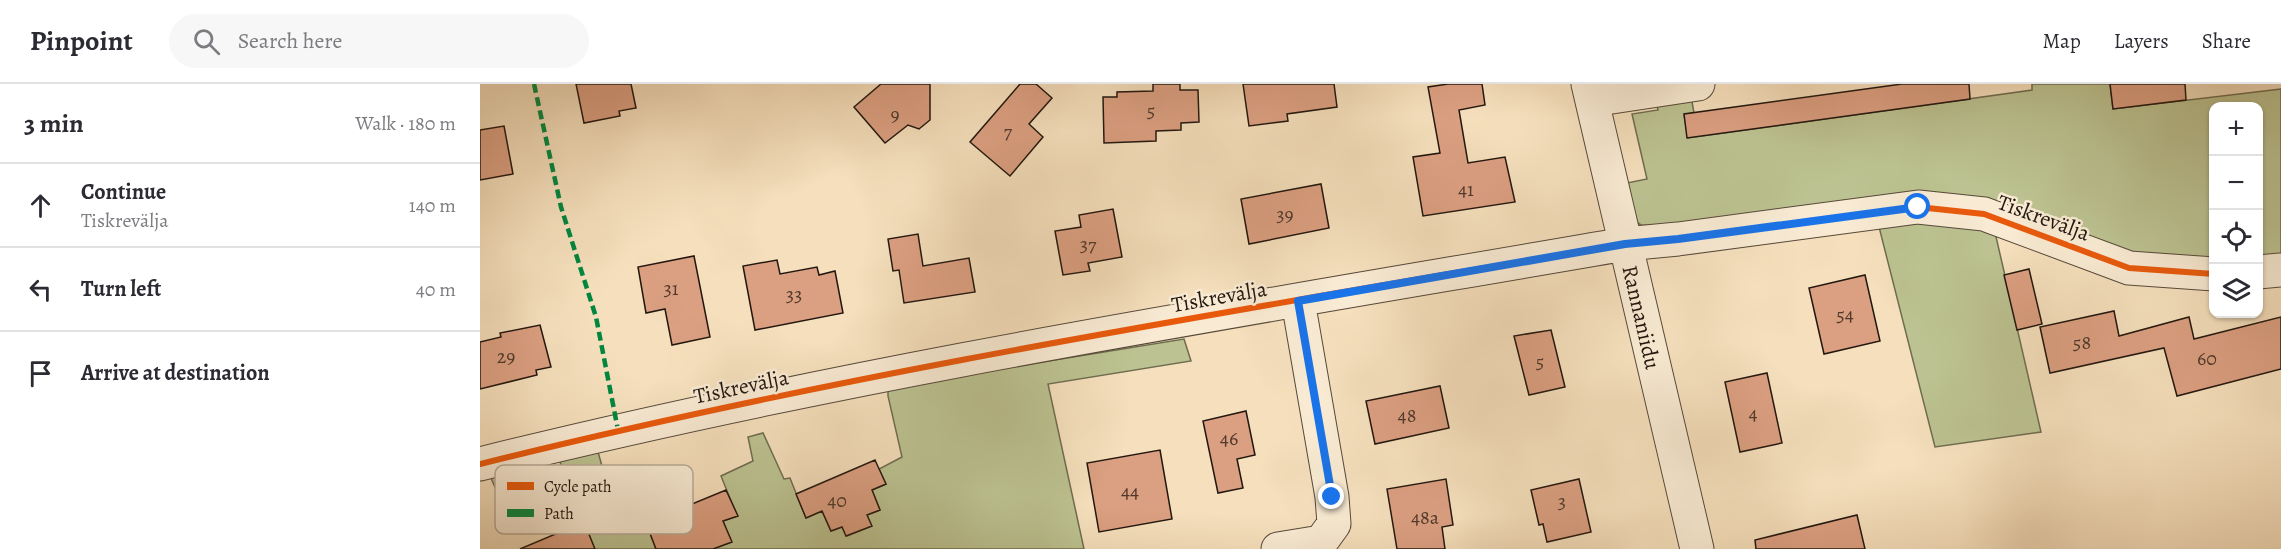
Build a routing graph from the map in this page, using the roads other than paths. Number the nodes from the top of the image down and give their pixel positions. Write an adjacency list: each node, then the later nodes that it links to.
1 (1698, 84): 2 (street)
2 (1590, 92): 3 (street, Rannaniidu)
3 (1625, 244): 6 (street, Tiskrevälja); 7 (street, Tiskrevälja); 10 (street, Rannaniidu)
4 (2281, 270): 5 (street)
5 (2263, 272)
6 (2209, 274)
7 (1298, 301): 8 (street, Tiskrevälja); 9 (street)
8 (480, 464)
9 (1278, 549)
10 (1697, 549)

